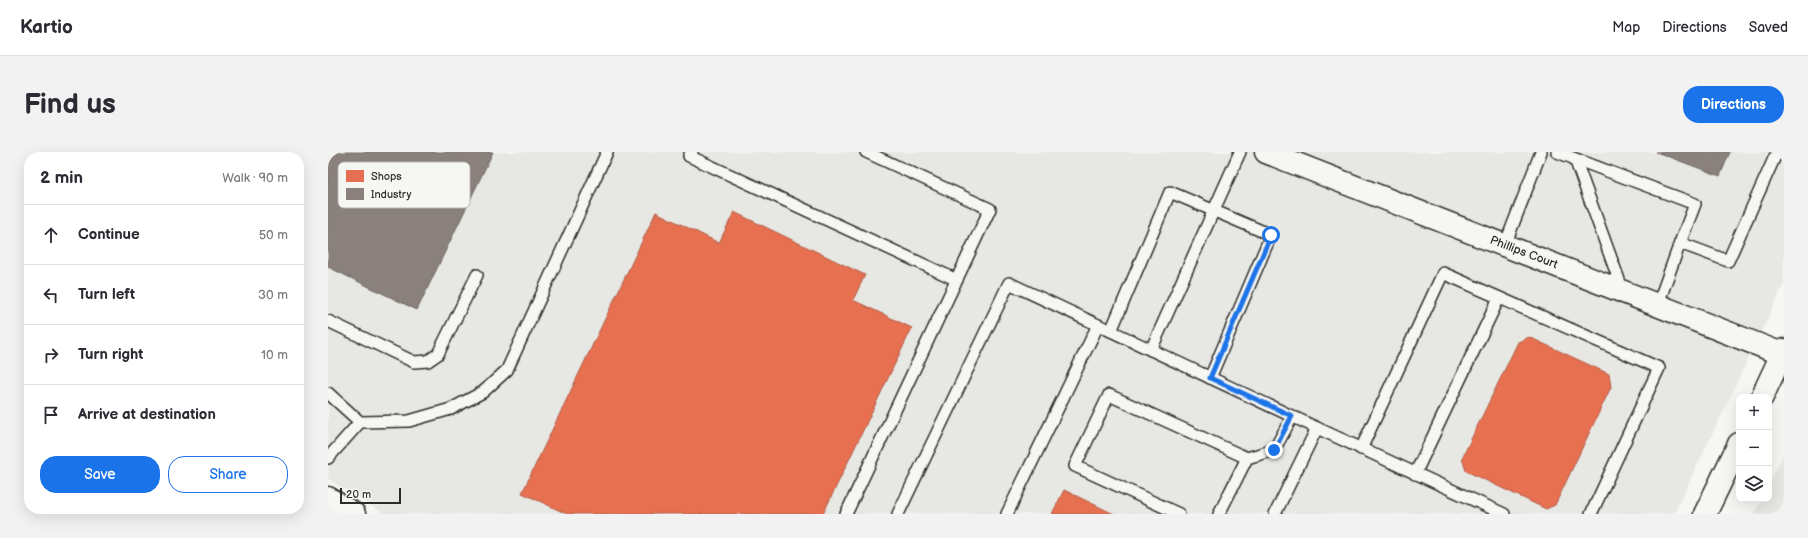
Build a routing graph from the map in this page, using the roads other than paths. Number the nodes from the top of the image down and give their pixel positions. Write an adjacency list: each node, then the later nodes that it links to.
1 (607, 152): 27 (lane)
2 (692, 152): 14 (lane)
3 (866, 152): 14 (lane)
4 (1240, 152): 10 (lane)
5 (1266, 152): 12 (street, Phillips Court)
6 (1541, 152): 12 (lane)
7 (1557, 152): 9 (lane)
8 (1777, 152): 11 (lane)
9 (1575, 159): 11 (lane); 15 (lane)
10 (1214, 211): 20 (lane); 21 (lane); 23 (lane)
11 (1680, 243): 17 (lane)
12 (1505, 245): 15 (street, Phillips Court)
13 (477, 275): 18 (lane)
14 (957, 280): 36 (lane)
15 (1623, 291): 17 (street, Phillips Court)
16 (1499, 298): 29 (lane); 33 (lane); 43 (lane)
17 (1658, 304): 22 (street, Phillips Court)
18 (328, 321)
19 (1098, 325): 20 (lane); 37 (lane); 38 (lane)
20 (1110, 331): 21 (lane)
21 (1152, 350): 23 (lane)
22 (1783, 352): 25 (street)
23 (1210, 378): 26 (lane)
24 (328, 393): 27 (lane)
25 (1763, 394)
26 (1292, 416): 28 (lane); 32 (lane)
27 (360, 422): 31 (lane)
28 (1317, 428): 29 (lane); 41 (lane)
29 (1361, 449): 33 (lane)
30 (1736, 450): 44 (street)
31 (328, 458)
32 (1247, 458): 39 (lane); 40 (lane)
33 (1415, 474): 42 (lane)
34 (328, 498): 35 (street)
35 (354, 514)
36 (846, 514)
37 (898, 514)
38 (1007, 514)
39 (1179, 514)
40 (1219, 514)
41 (1275, 514)
42 (1504, 514)
43 (1591, 514)
44 (1705, 514)

